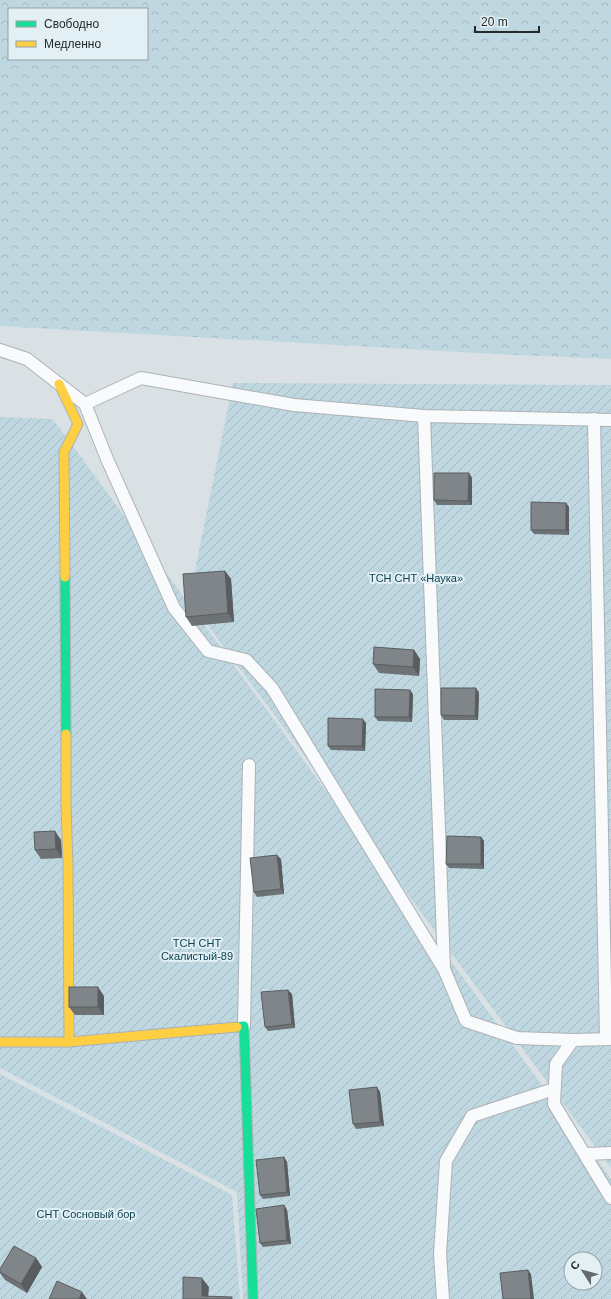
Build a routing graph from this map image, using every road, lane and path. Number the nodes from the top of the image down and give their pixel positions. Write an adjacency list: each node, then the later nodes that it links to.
1 (0, 350): 2 (lane)
2 (59, 384): 3 (lane); 13 (street)
3 (85, 404): 4 (lane); 8 (lane)
4 (424, 416): 5 (lane); 8 (lane)
5 (594, 419): 6 (lane); 10 (lane)
6 (611, 420)
7 (249, 765): 9 (lane)
8 (444, 969): 11 (lane)
9 (244, 1026): 13 (street); 18 (street)
10 (608, 1039): 11 (lane)
11 (573, 1040): 14 (lane)
12 (0, 1042): 13 (street)
13 (69, 1042)
14 (554, 1089): 16 (lane); 19 (lane)
15 (611, 1153): 16 (lane)
16 (585, 1154): 17 (lane)
17 (611, 1198)
18 (253, 1299)
19 (443, 1299)

